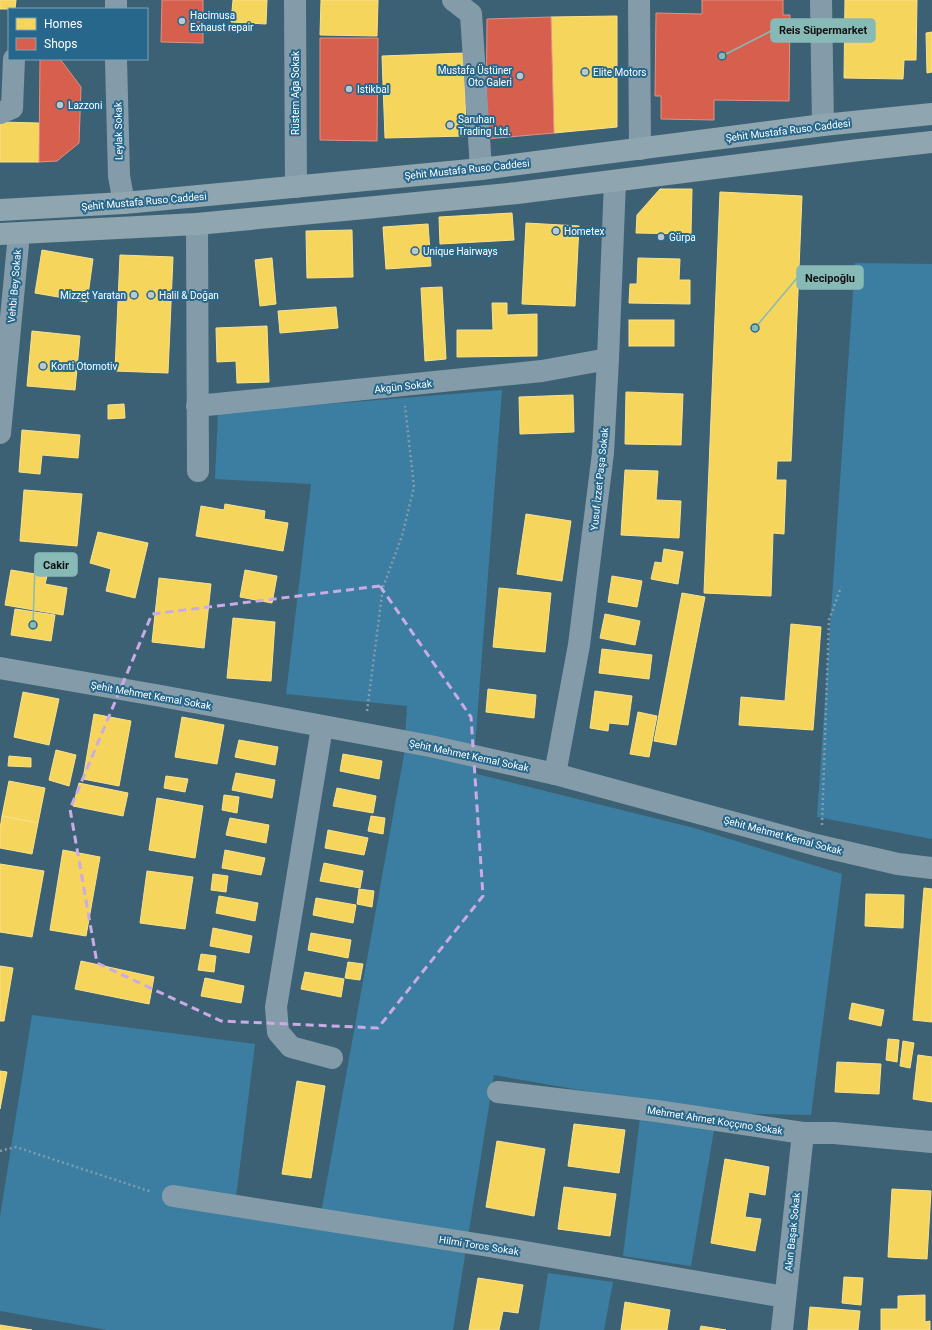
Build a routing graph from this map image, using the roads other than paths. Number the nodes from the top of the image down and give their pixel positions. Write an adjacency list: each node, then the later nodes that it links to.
1 (295, 0): 14 (street, Rüstem Ağa Sokak)
2 (453, 0): 12 (street)
3 (639, 0): 11 (street)
4 (821, 0): 9 (street)
5 (14, 60): 7 (street)
6 (116, 60): 15 (street, Leylak Sokak)
7 (0, 112)
8 (932, 114): 9 (main road, Şehit Mustafa Ruso Caddesi)
9 (823, 126): 11 (main road, Şehit Mustafa Ruso Caddesi)
10 (932, 142): 13 (main road)
11 (640, 148): 12 (main road, Şehit Mustafa Ruso Caddesi)
12 (481, 169): 14 (main road, Şehit Mustafa Ruso Caddesi)
13 (615, 181): 17 (main road); 19 (street, Yusuf İzzet Paşa Sokak)
14 (296, 187): 15 (main road, Şehit Mustafa Ruso Caddesi)
15 (124, 203): 16 (main road, Şehit Mustafa Ruso Caddesi)
16 (0, 210)
17 (197, 224): 18 (main road); 20 (street)
18 (9, 234): 21 (street, Vehbi Bey Sokak)
19 (608, 359): 20 (street, Akgün Sokak); 25 (street, Yusuf İzzet Paşa Sokak)
20 (197, 406): 22 (street)
21 (0, 433)
22 (198, 471)
23 (0, 668): 24 (street, Şehit Mehmet Kemal Sokak)
24 (322, 727): 25 (street, Şehit Mehmet Kemal Sokak); 27 (street)
25 (555, 774): 26 (street, Şehit Mehmet Kemal Sokak)
26 (932, 868)
27 (332, 1058)
28 (498, 1092): 29 (street, Mehmet Ahmet Koççıno Sokak)
29 (803, 1134): 30 (street, Mehmet Ahmet Koççıno Sokak); 32 (street, Akın Başak Sokak)
30 (932, 1142)
31 (173, 1196): 32 (street, Hilmi Toros Sokak)
32 (785, 1297): 33 (street, Akın Başak Sokak)
33 (782, 1330)

